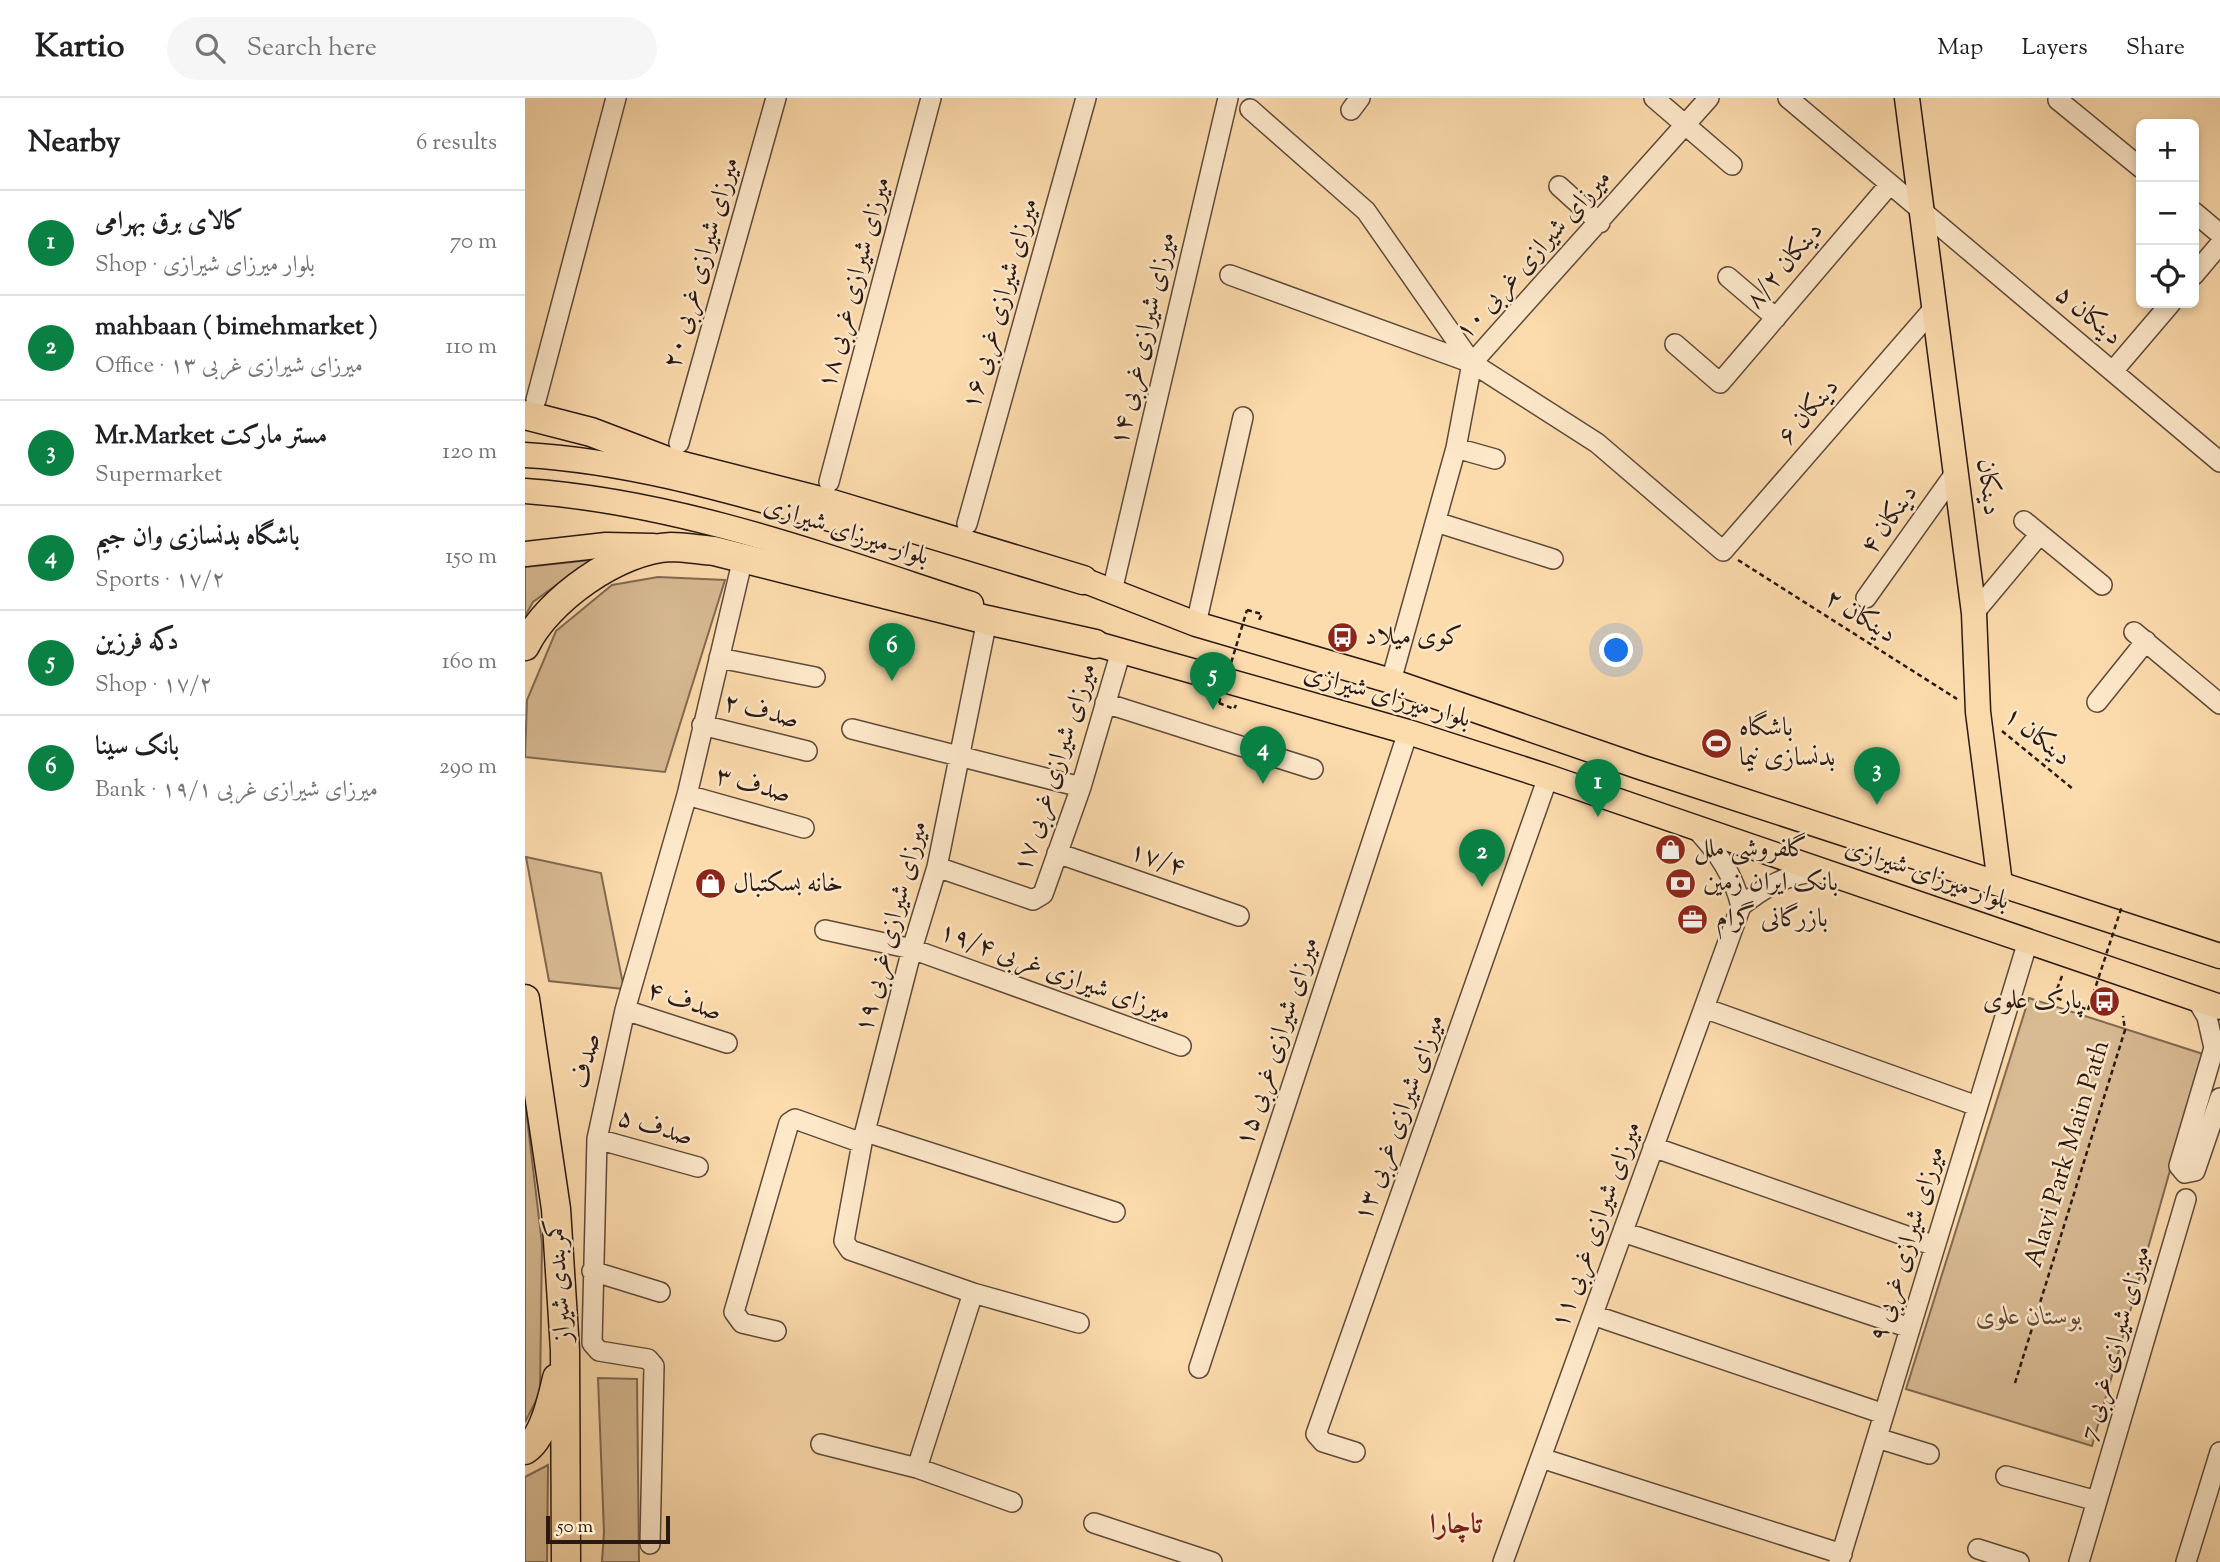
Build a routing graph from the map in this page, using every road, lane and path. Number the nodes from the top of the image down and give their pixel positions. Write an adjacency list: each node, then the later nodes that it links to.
1 (616, 98): 31 (street)
2 (776, 98): 35 (street, ۲۰ میرزای شیرازی غربی)
3 (931, 98): 41 (street, ۱۸ میرزای شیرازی غربی)
4 (1086, 98): 45 (street, ۱۶ میرزای شیرازی غربی)
5 (1228, 98): 54 (street, ۱۴ میرزای شیرازی غربی)
6 (1654, 98): 12 (street)
7 (1709, 98): 12 (street, ۱۰ میرزای شیرازی غربی)
8 (1788, 98): 15 (street, ۵ دینکان)
9 (1907, 98): 17 (main road, دینکان)
10 (2058, 100): 13 (street)
11 (1250, 109): 29 (street)
12 (1686, 124): 14 (street); 19 (street, ۱۰ میرزای شیرازی غربی)
13 (2136, 164)
14 (1733, 165)
15 (1890, 184): 17 (street, ۵ دینکان); 27 (street, دینکان ۸/۲)
16 (1559, 186): 19 (street)
17 (1922, 211): 25 (main road, دینکان); 30 (street, ۵ دینکان)
18 (2199, 216): 20 (street)
19 (1600, 223): 29 (street, ۱۰ میرزای شیرازی غربی)
20 (2220, 234)
21 (2220, 244): 22 (street)
22 (2199, 269)
23 (1230, 275): 29 (street)
24 (1728, 277): 27 (street)
25 (1935, 307): 40 (main road, دینکان); 48 (street, دینکان ۶)
26 (2167, 308): 30 (street)
27 (1776, 318): 28 (street, دینکان ۸/۲)
28 (1675, 344)
29 (1472, 363): 36 (street, ۱۰ میرزای شیرازی غربی); 48 (street)
30 (2113, 371): 39 (street, ۵ دینکان)
31 (531, 407): 34 (highway)
32 (1243, 417): 59 (street)
33 (525, 424): 34 (main road)
34 (561, 424): 52 (highway)
35 (680, 443)
36 (1457, 448): 38 (street); 44 (street, ۱۰ میرزای شیرازی غربی)
37 (525, 455): 52 (main road, بلوار میرزای شیرازی)
38 (1495, 459)
39 (2220, 461)
40 (1956, 472): 55 (street, دینکان ۴); 56 (main road, دینکان)
41 (829, 482)
42 (525, 491): 61 (main road, بلوار میرزای شیرازی)
43 (2024, 521): 46 (street)
44 (1436, 522): 51 (street); 64 (street, ۱۰ میرزای شیرازی غربی)
45 (967, 524)
46 (2040, 534): 53 (street); 56 (street)
47 (714, 551): 49 (main road); 50 (highway); 60 (highway)
48 (1723, 551): 69 (path, دینکان ۲)
49 (525, 554)
50 (743, 558): 58 (highway); 62 (street, صدف)
51 (1553, 559)
52 (1083, 580): 54 (main road, بلوار میرزای شیرازی)
53 (2102, 585)
54 (1112, 591): 59 (main road, بلوار میرزای شیرازی)
55 (1866, 598)
56 (1974, 613): 69 (main road, دینکان)
57 (1262, 614): 68 (path, bridge)
58 (987, 620): 61 (highway); 74 (street, ۱۹ میرزای شیرازی غربی)
59 (1196, 624): 64 (main road, بلوار میرزای شیرازی)
60 (525, 646)
61 (1108, 647): 66 (street, ۱۷ میرزای شیرازی غربی); 72 (main road, بلوار میرزای شیرازی)
62 (719, 657): 63 (street); 70 (street, صدف)
63 (815, 677)
64 (1391, 681): 85 (main road, بلوار میرزای شیرازی)
65 (2097, 702): 67 (street)
66 (1105, 703): 75 (street); 77 (street, ۱۷ میرزای شیرازی غربی)
67 (2220, 704)
68 (1234, 709)
69 (1978, 712): 78 (path, ۱ دینکان); 85 (main road, دینکان)
70 (702, 725): 73 (street, ۲ صدف); 79 (street, صدف)
71 (852, 729): 74 (street)
72 (1408, 732): 76 (main road, بلوار میرزای شیرازی); 119 (street, ۱۵ میرزای شیرازی غربی)
73 (807, 751)
74 (962, 755): 77 (street); 83 (street, ۱۹ میرزای شیرازی غربی)
75 (1313, 769)
76 (1548, 777): 81 (main road, بلوار میرزای شیرازی); 125 (street, ۱۳ میرزای شیرازی غربی)
77 (1081, 787): 82 (street, ۱۷ میرزای شیرازی غربی)
78 (2073, 789)
79 (687, 796): 80 (street, صدف ۳); 97 (street, صدف)
80 (804, 828)
81 (1695, 828): 84 (main road, بلوار میرزای شیرازی); 86 (street)
82 (1057, 853): 83 (street, ۱۷ میرزای شیرازی غربی); 88 (street, ۱۷/۴)
83 (937, 867): 91 (street, ۱۹ میرزای شیرازی غربی)
84 (1820, 871): 86 (street); 90 (main road, بلوار میرزای شیرازی)
85 (2000, 884): 92 (main road, بلوار میرزای شیرازی)
86 (1741, 906): 96 (street, میرزای شیرازی غربی ۱۱)
87 (2122, 906): 93 (path, bridge)
88 (1239, 916)
89 (825, 930): 91 (street, ۱۹/۴ میرزای شیرازی غربی)
90 (2028, 941): 95 (main road, بلوار میرزای شیرازی); 102 (street, میرزای شیرازی غربی ۹)
91 (912, 949): 100 (street, ۱۹/۴ میرزای شیرازی غربی); 103 (street, ۱۹ میرزای شیرازی غربی)
92 (2220, 956)
93 (2054, 997)
94 (525, 999): 118 (highway, کمربندی شیراز)
95 (2208, 1004): 101 (street)
96 (1704, 1008): 102 (street); 105 (street, میرزای شیرازی غربی ۱۱)
97 (625, 1010): 99 (street, ۴ صدف); 104 (street, صدف)
98 (2123, 1016): 120 (path, Alavi Park Main Path)
99 (727, 1044)
100 (1181, 1046)
101 (2220, 1098)
102 (1977, 1106): 110 (street, میرزای شیرازی غربی ۹)
103 (864, 1137): 108 (street); 113 (street, ۱۹ میرزای شیرازی غربی); 117 (street)
104 (597, 1139): 106 (street, ۵ صدف); 111 (street, صدف)
105 (1653, 1147): 109 (street, میرزای شیرازی غربی ۱۱); 110 (street)
106 (698, 1167)
107 (2186, 1199): 132 (street, میرزای شیرازی غربی 7)
108 (1115, 1212)
109 (1623, 1232): 114 (street, میرزای شیرازی غربی ۱۱); 116 (street)
110 (1935, 1246): 116 (street, میرزای شیرازی غربی ۹)
111 (592, 1271): 112 (street); 134 (street, صدف)
112 (660, 1292)
113 (973, 1293): 115 (street); 129 (street)
114 (1593, 1315): 121 (street); 128 (street, میرزای شیرازی غربی ۱۱)
115 (1079, 1322)
116 (1910, 1328): 121 (street, میرزای شیرازی غربی ۹)
117 (776, 1331)
118 (565, 1350): 124 (highway); 137 (highway, کمربندی شیراز)
119 (1199, 1368)
120 (2015, 1383)
121 (1884, 1413): 122 (street, میرزای شیرازی غربی ۹)
122 (1877, 1438): 127 (street); 136 (street, میرزای شیرازی غربی ۹)
123 (821, 1444): 129 (street)
124 (525, 1450)
125 (1355, 1452)
126 (2220, 1452): 142 (street)
127 (1929, 1454)
128 (1541, 1458): 136 (street); 139 (street, میرزای شیرازی غربی ۱۱)
129 (917, 1468): 131 (street)
130 (2006, 1476): 132 (street)
131 (1012, 1502)
132 (2097, 1502): 141 (street, میرزای شیرازی غربی 7)
133 (1094, 1523): 138 (street)
134 (650, 1544)
135 (1978, 1549): 140 (street)
136 (1840, 1558)
137 (566, 1562)
138 (1212, 1562)
139 (1503, 1562)
140 (2019, 1562)
141 (2079, 1562)
142 (2186, 1562)

